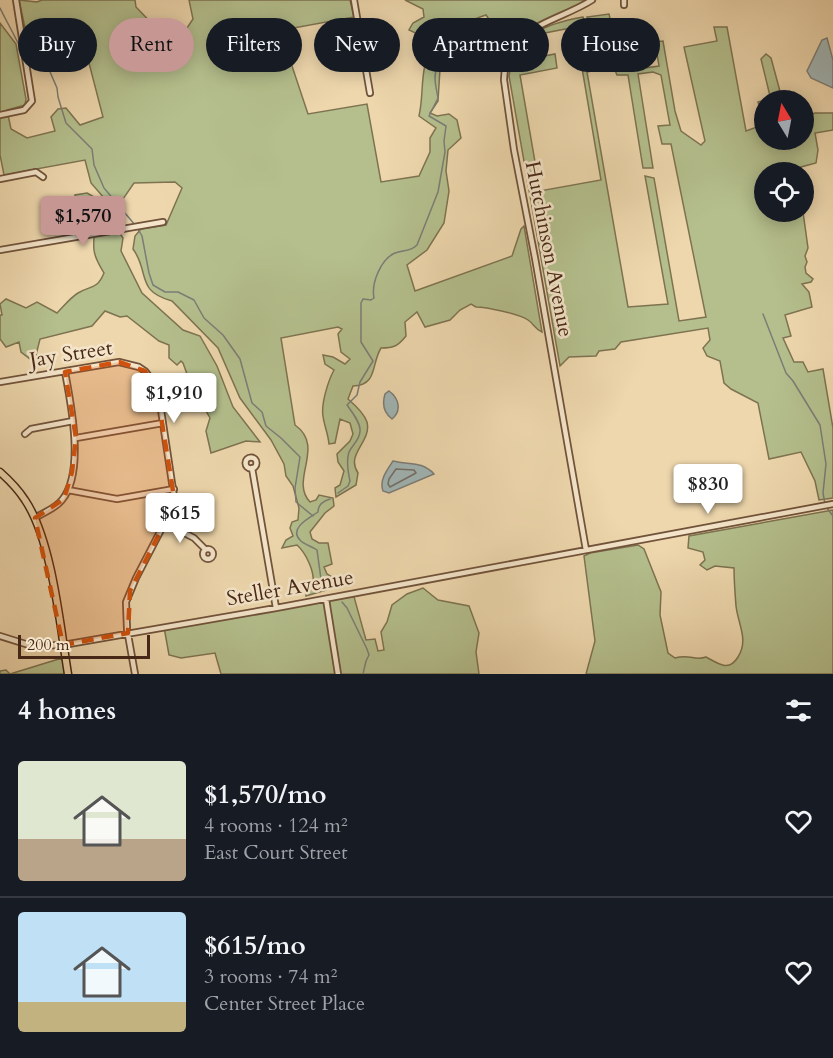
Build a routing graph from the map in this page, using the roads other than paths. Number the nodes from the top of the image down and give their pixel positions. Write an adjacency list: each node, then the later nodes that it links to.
1 (15, 0): 5 (street)
2 (354, 0): 4 (street)
3 (592, 0): 24 (street, Hutchinson Avenue)
4 (370, 93)
5 (0, 115)
6 (43, 177): 7 (street)
7 (0, 178)
8 (163, 222): 9 (street)
9 (0, 250)
10 (65, 372): 11 (street, Jay Street); 12 (street); 13 (street, Jay Street)
11 (0, 382)
12 (73, 421): 14 (street); 15 (street)
13 (163, 423): 15 (street); 18 (street)
14 (25, 434)
15 (76, 438): 19 (street)
16 (252, 468): 26 (street)
17 (0, 472): 21 (main road)
18 (174, 489): 19 (street); 22 (street)
19 (68, 490): 21 (street)
20 (833, 504): 24 (street, Steller Avenue)
21 (35, 518): 29 (main road)
22 (165, 523): 23 (street); 27 (street)
23 (205, 549)
24 (586, 550): 25 (street, Steller Avenue)
25 (326, 599): 26 (street, Steller Avenue); 32 (street)
26 (276, 608): 27 (street, Steller Avenue)
27 (128, 633): 29 (street, Steller Avenue); 31 (street)
28 (0, 636): 29 (street, Steller Avenue)
29 (63, 645): 30 (main road)
30 (68, 674)
31 (135, 674)
32 (338, 674)

